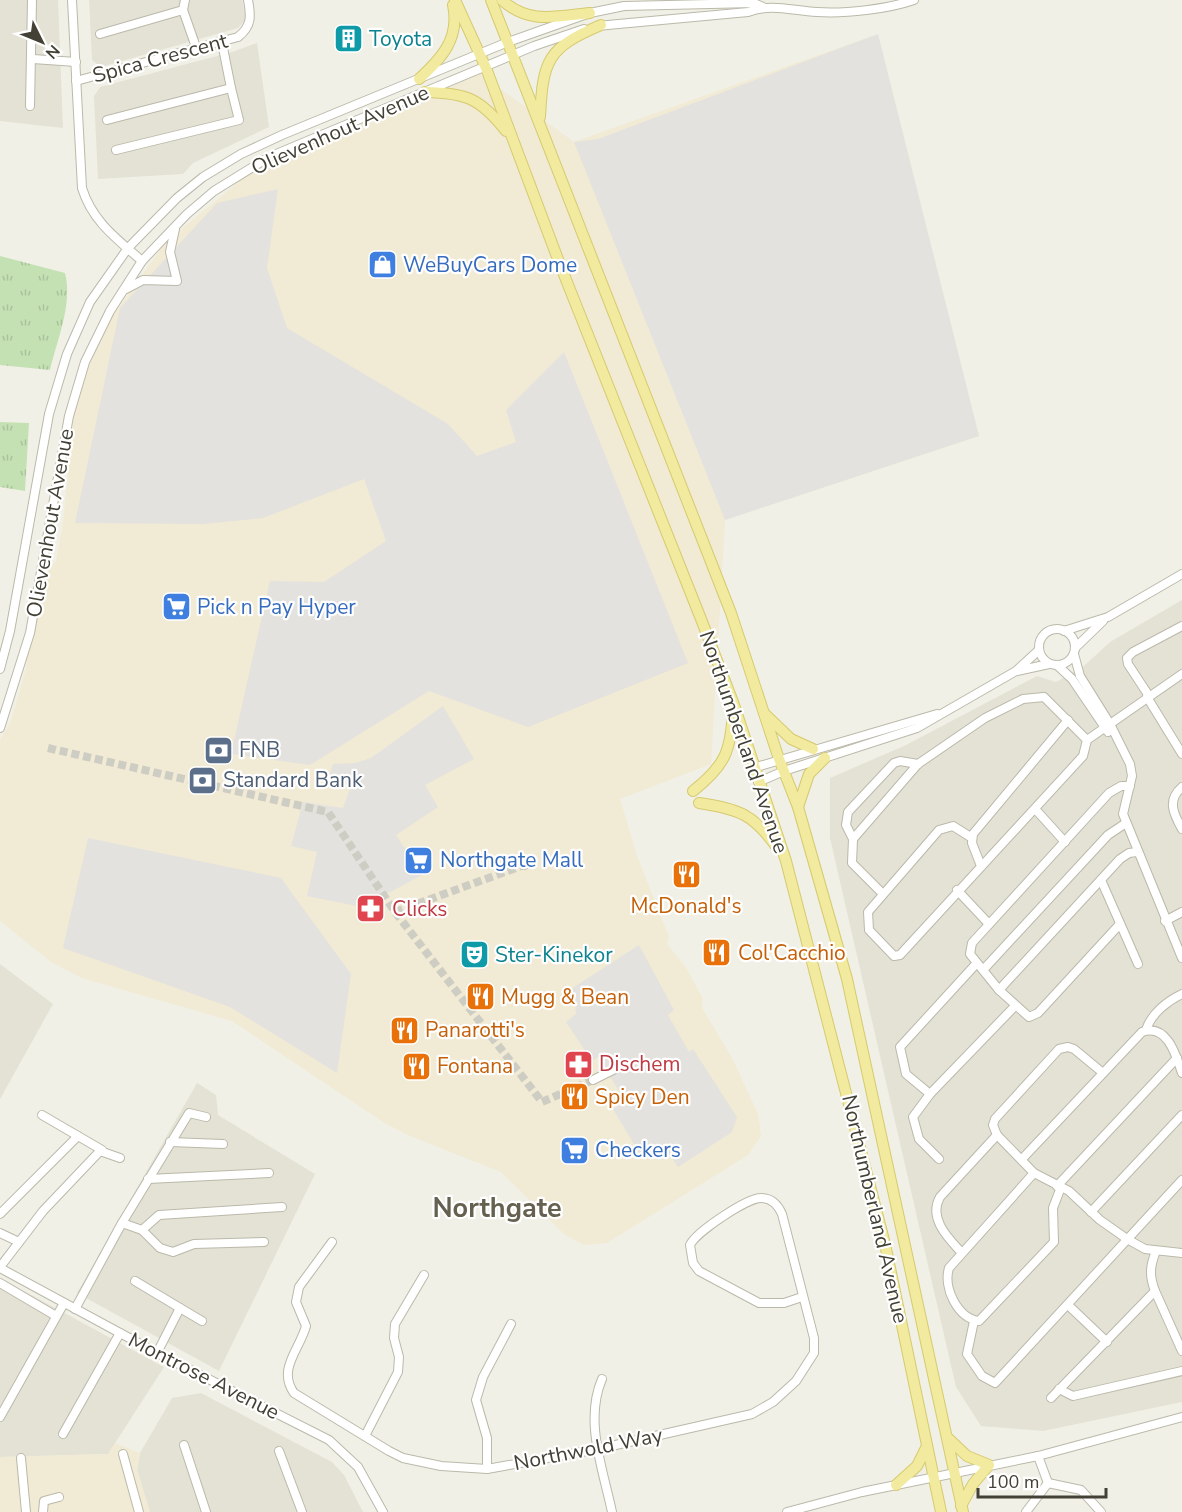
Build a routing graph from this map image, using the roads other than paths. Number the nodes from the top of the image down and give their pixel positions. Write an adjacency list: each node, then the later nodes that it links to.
1 (33, 0): 22 (street)
2 (72, 0): 23 (street)
3 (185, 0): 12 (street)
4 (248, 0): 18 (street, Spica Crescent)
5 (454, 0): 20 (main road, Northumberland Avenue); 25 (main road)
6 (491, 0): 17 (main road, Northumberland Avenue)
7 (502, 0): 14 (main road)
8 (790, 0): 13 (street)
9 (914, 0): 13 (street, Olievenhout Avenue)
10 (778, 3): 11 (street, Olievenhout Avenue); 13 (street, Olievenhout Avenue)
11 (763, 7): 14 (street, Olievenhout Avenue); 15 (street, Olievenhout Avenue)
12 (183, 10): 16 (street); 19 (street)
13 (800, 11)
14 (590, 13): 17 (street, Olievenhout Avenue)
15 (601, 25): 21 (street, Olievenhout Avenue); 31 (main road)
16 (100, 34)
17 (508, 42): 20 (street, Olievenhout Avenue); 21 (main road, Northumberland Avenue)
18 (222, 43): 19 (street, Spica Crescent); 27 (street)
19 (197, 50): 26 (street, Spica Crescent)
20 (480, 54): 24 (main road, Northumberland Avenue); 25 (street, Olievenhout Avenue)
21 (513, 55): 24 (street, Olievenhout Avenue); 31 (main road, Northumberland Avenue)
22 (33, 59): 23 (street); 29 (street)
23 (76, 62): 26 (street)
24 (486, 68): 28 (street, Olievenhout Avenue); 32 (main road, Northumberland Avenue)
25 (419, 79): 35 (street, Olievenhout Avenue)
26 (76, 81): 35 (street)
27 (231, 88): 30 (street); 33 (street)
28 (424, 92): 32 (main road); 34 (street, Olievenhout Avenue)
29 (30, 106)
30 (107, 120)
31 (540, 121): 52 (main road, Northumberland Avenue)
32 (512, 138): 50 (main road, Northumberland Avenue)
33 (116, 150)
34 (177, 224): 36 (street, Olievenhout Avenue); 37 (street)
35 (128, 248): 36 (street); 45 (street, Olievenhout Avenue)
36 (142, 261): 37 (street, Olievenhout Avenue)
37 (122, 293): 55 (street, Olievenhout Avenue)
38 (1182, 574): 39 (street)
39 (1108, 616): 41 (street); 43 (street)
40 (1182, 626): 49 (street)
41 (1064, 631): 42 (street); 43 (street)
42 (1039, 650): 44 (street); 46 (street)
43 (1074, 651): 44 (street); 48 (street)
44 (1053, 664): 46 (street); 48 (street)
45 (0, 669)
46 (1016, 671): 51 (street)
47 (1182, 674): 49 (street)
48 (1080, 684): 54 (street)
49 (1148, 697): 54 (street); 58 (street)
50 (733, 702): 62 (main road, Northumberland Avenue); 67 (main road)
51 (946, 711): 57 (street); 59 (street)
52 (764, 713): 57 (main road); 60 (main road, Northumberland Avenue)
53 (1068, 720): 56 (street); 61 (street); 73 (street)
54 (1107, 726): 56 (street); 65 (street)
55 (0, 728)
56 (1087, 740): 70 (street)
57 (813, 749): 60 (street)
58 (1182, 753)
59 (825, 758): 63 (street); 69 (main road)
60 (778, 759): 62 (street); 63 (main road, Northumberland Avenue)
61 (918, 764): 74 (street); 74 (street)
62 (753, 768): 64 (main road, Northumberland Avenue)
63 (784, 771): 64 (street); 69 (main road, Northumberland Avenue)
64 (758, 783): 77 (main road, Northumberland Avenue)
65 (1130, 786): 71 (street); 75 (street)
66 (1182, 787): 72 (street)
67 (693, 791)
68 (699, 803): 77 (main road)
69 (798, 807): 155 (main road, Northumberland Avenue)
70 (1035, 810): 75 (street); 78 (street)
71 (1126, 823): 76 (street); 89 (street)
72 (1182, 828)
73 (972, 838): 78 (street); 81 (street)
74 (854, 839): 81 (street)
75 (1065, 842): 84 (street)
76 (1137, 852): 79 (street); 83 (street)
77 (786, 861): 157 (main road, Northumberland Avenue)
78 (981, 866): 80 (street)
79 (1101, 880): 85 (street); 90 (street)
80 (957, 890): 81 (street); 84 (street)
81 (882, 893)
82 (1182, 912): 83 (street)
83 (1165, 921): 86 (street)
84 (989, 924): 87 (street)
85 (1120, 924): 88 (street); 92 (street)
86 (1182, 958)
87 (976, 964): 89 (street); 99 (street)
88 (1138, 964)
89 (983, 970): 90 (street)
90 (999, 990): 92 (street)
91 (1182, 994): 93 (street)
92 (1015, 1006): 99 (street)
93 (1146, 1030): 94 (street); 97 (street)
94 (1177, 1058): 96 (street); 115 (street)
95 (625, 1064): 98 (street)
96 (1182, 1072)
97 (1103, 1073): 103 (street); 110 (street)
98 (593, 1080)
99 (930, 1094): 109 (street)
100 (42, 1115): 104 (street)
101 (1182, 1115): 117 (street)
102 (206, 1117): 105 (street)
103 (997, 1135): 110 (street); 127 (street)
104 (78, 1136): 107 (street); 118 (street)
105 (170, 1142): 106 (street); 113 (street)
106 (223, 1144)
107 (102, 1150): 108 (street); 123 (street)
108 (120, 1158)
109 (939, 1159)
110 (1022, 1159): 112 (street)
111 (269, 1173): 113 (street)
112 (1034, 1173): 115 (street); 127 (street)
113 (148, 1179): 119 (street)
114 (1182, 1180): 122 (street)
115 (1059, 1186): 117 (street); 141 (street)
116 (282, 1207): 120 (street)
117 (1091, 1212): 122 (street)
118 (0, 1214)
119 (122, 1223): 120 (street); 137 (street)
120 (141, 1230): 124 (street)
121 (0, 1233): 123 (street)
122 (1127, 1239): 126 (street); 136 (street)
123 (19, 1242): 129 (street)
124 (264, 1242)
125 (332, 1242): 154 (street, Northwold Way)
126 (1156, 1251): 128 (street); 133 (street)
127 (961, 1252): 141 (street)
128 (1182, 1253)
129 (0, 1268): 135 (street, Montrose Avenue)
130 (424, 1275): 154 (street)
131 (135, 1281): 138 (street)
132 (1, 1286): 139 (street)
133 (1155, 1291): 144 (street); 145 (street)
134 (802, 1297): 134 (street, Northwold Way); 158 (street, Northwold Way)
135 (64, 1303): 137 (street, Montrose Avenue); 139 (street)
136 (1068, 1305): 141 (street); 144 (street)
137 (75, 1308): 143 (street, Montrose Avenue)
138 (180, 1308): 140 (street); 146 (street)
139 (56, 1316): 151 (street)
140 (202, 1321)
141 (974, 1321)
142 (511, 1324): 164 (street)
143 (120, 1333): 146 (street, Montrose Avenue); 153 (street)
144 (1107, 1342): 149 (street)
145 (1182, 1351)
146 (157, 1353): 176 (street, Montrose Avenue)
147 (1182, 1371): 149 (street)
148 (602, 1379): 158 (street)
149 (1059, 1389): 150 (street)
150 (1051, 1398)
151 (0, 1417)
152 (1182, 1417): 161 (street)
153 (63, 1434)
154 (365, 1436): 164 (street, Northwold Way)
155 (946, 1436): 163 (main road); 165 (main road, Northumberland Avenue)
156 (184, 1445): 174 (street)
157 (927, 1446): 166 (main road, Northumberland Avenue); 168 (main road)
158 (598, 1449): 164 (street, Northwold Way); 177 (street)
159 (279, 1451): 175 (street)
160 (123, 1454): 173 (street)
161 (1038, 1455): 163 (street); 167 (street)
162 (21, 1458): 171 (street)
163 (989, 1465): 165 (street); 170 (main road)
164 (487, 1469)
165 (955, 1472): 166 (street); 170 (main road, Northumberland Avenue)
166 (934, 1477): 168 (street); 179 (main road, Northumberland Avenue)
167 (1048, 1483): 180 (street); 181 (street)
168 (896, 1485): 178 (street)
169 (58, 1497): 172 (street)
170 (962, 1509)
171 (26, 1512)
172 (43, 1512)
173 (139, 1512)
174 (206, 1512)
175 (302, 1512)
176 (383, 1512)
177 (612, 1512)
178 (787, 1512)
179 (941, 1512)
180 (1026, 1512)
181 (1101, 1512)

